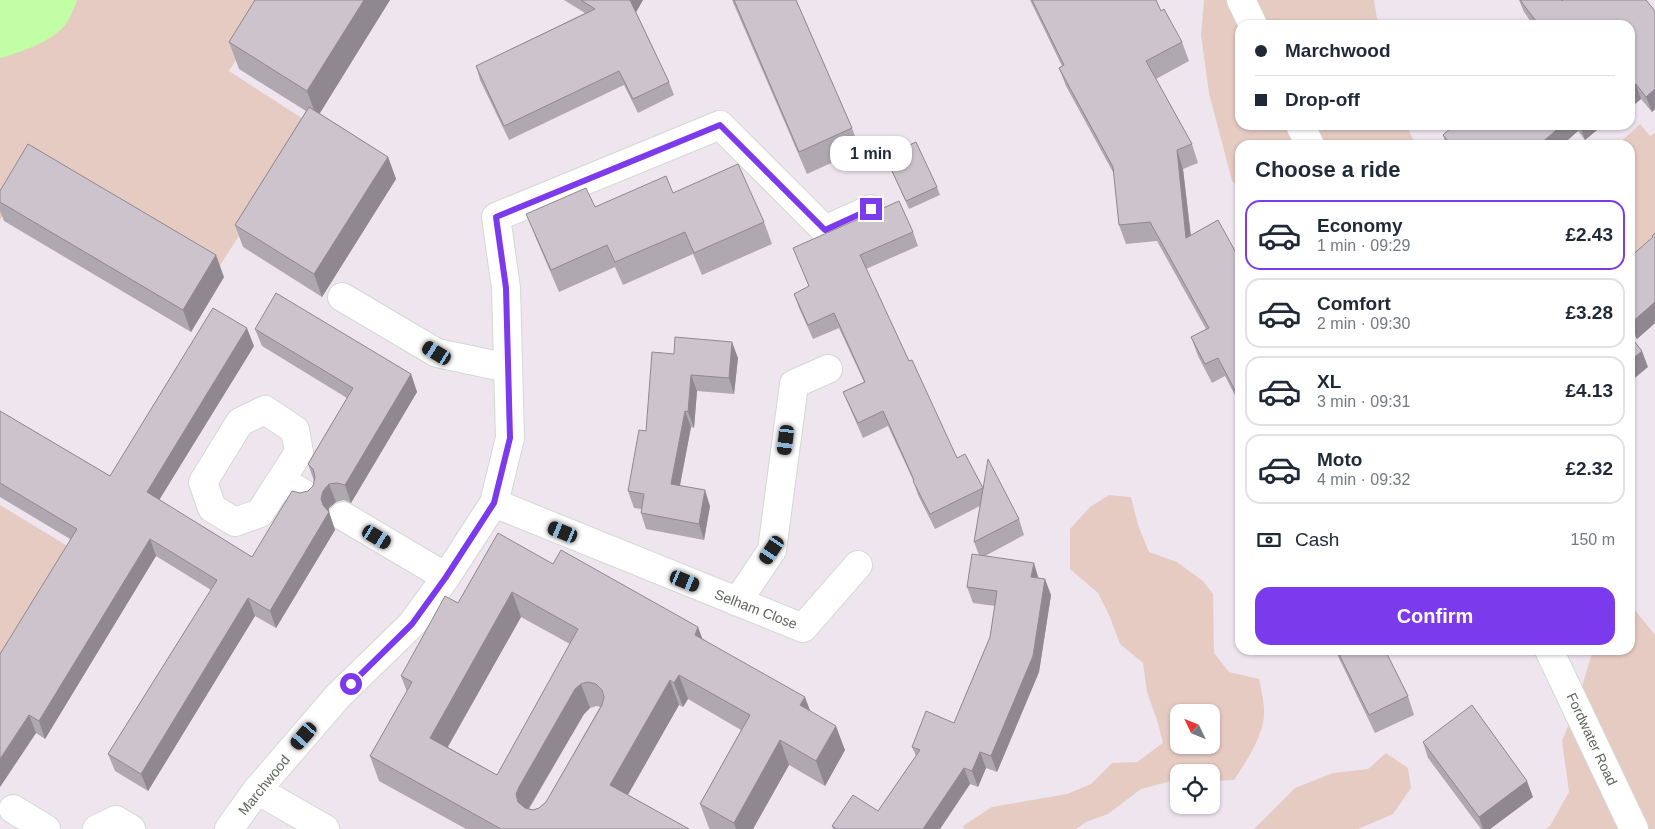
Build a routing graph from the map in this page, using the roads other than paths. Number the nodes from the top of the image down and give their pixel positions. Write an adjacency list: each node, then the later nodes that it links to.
1 (1241, 0): 2 (street)
2 (1251, 20)
3 (871, 209): 5 (street, Marchwood)
4 (342, 297): 5 (street)
5 (508, 368): 9 (street, Marchwood)
6 (828, 369): 13 (street)
7 (281, 480): 8 (street)
8 (306, 495)
9 (494, 503): 12 (street, Marchwood); 13 (street, Selham Close)
10 (343, 516): 12 (street)
11 (858, 566): 13 (street, Selham Close)
12 (446, 577): 15 (street, Marchwood)
13 (737, 602)
14 (1551, 655): 22 (street, Fordwater Road)
15 (258, 790): 20 (street, Marchwood); 21 (street)
16 (14, 809): 17 (street)
17 (46, 829)
18 (97, 829): 19 (street)
19 (131, 829)
20 (229, 829)
21 (324, 829)
22 (1634, 829)

